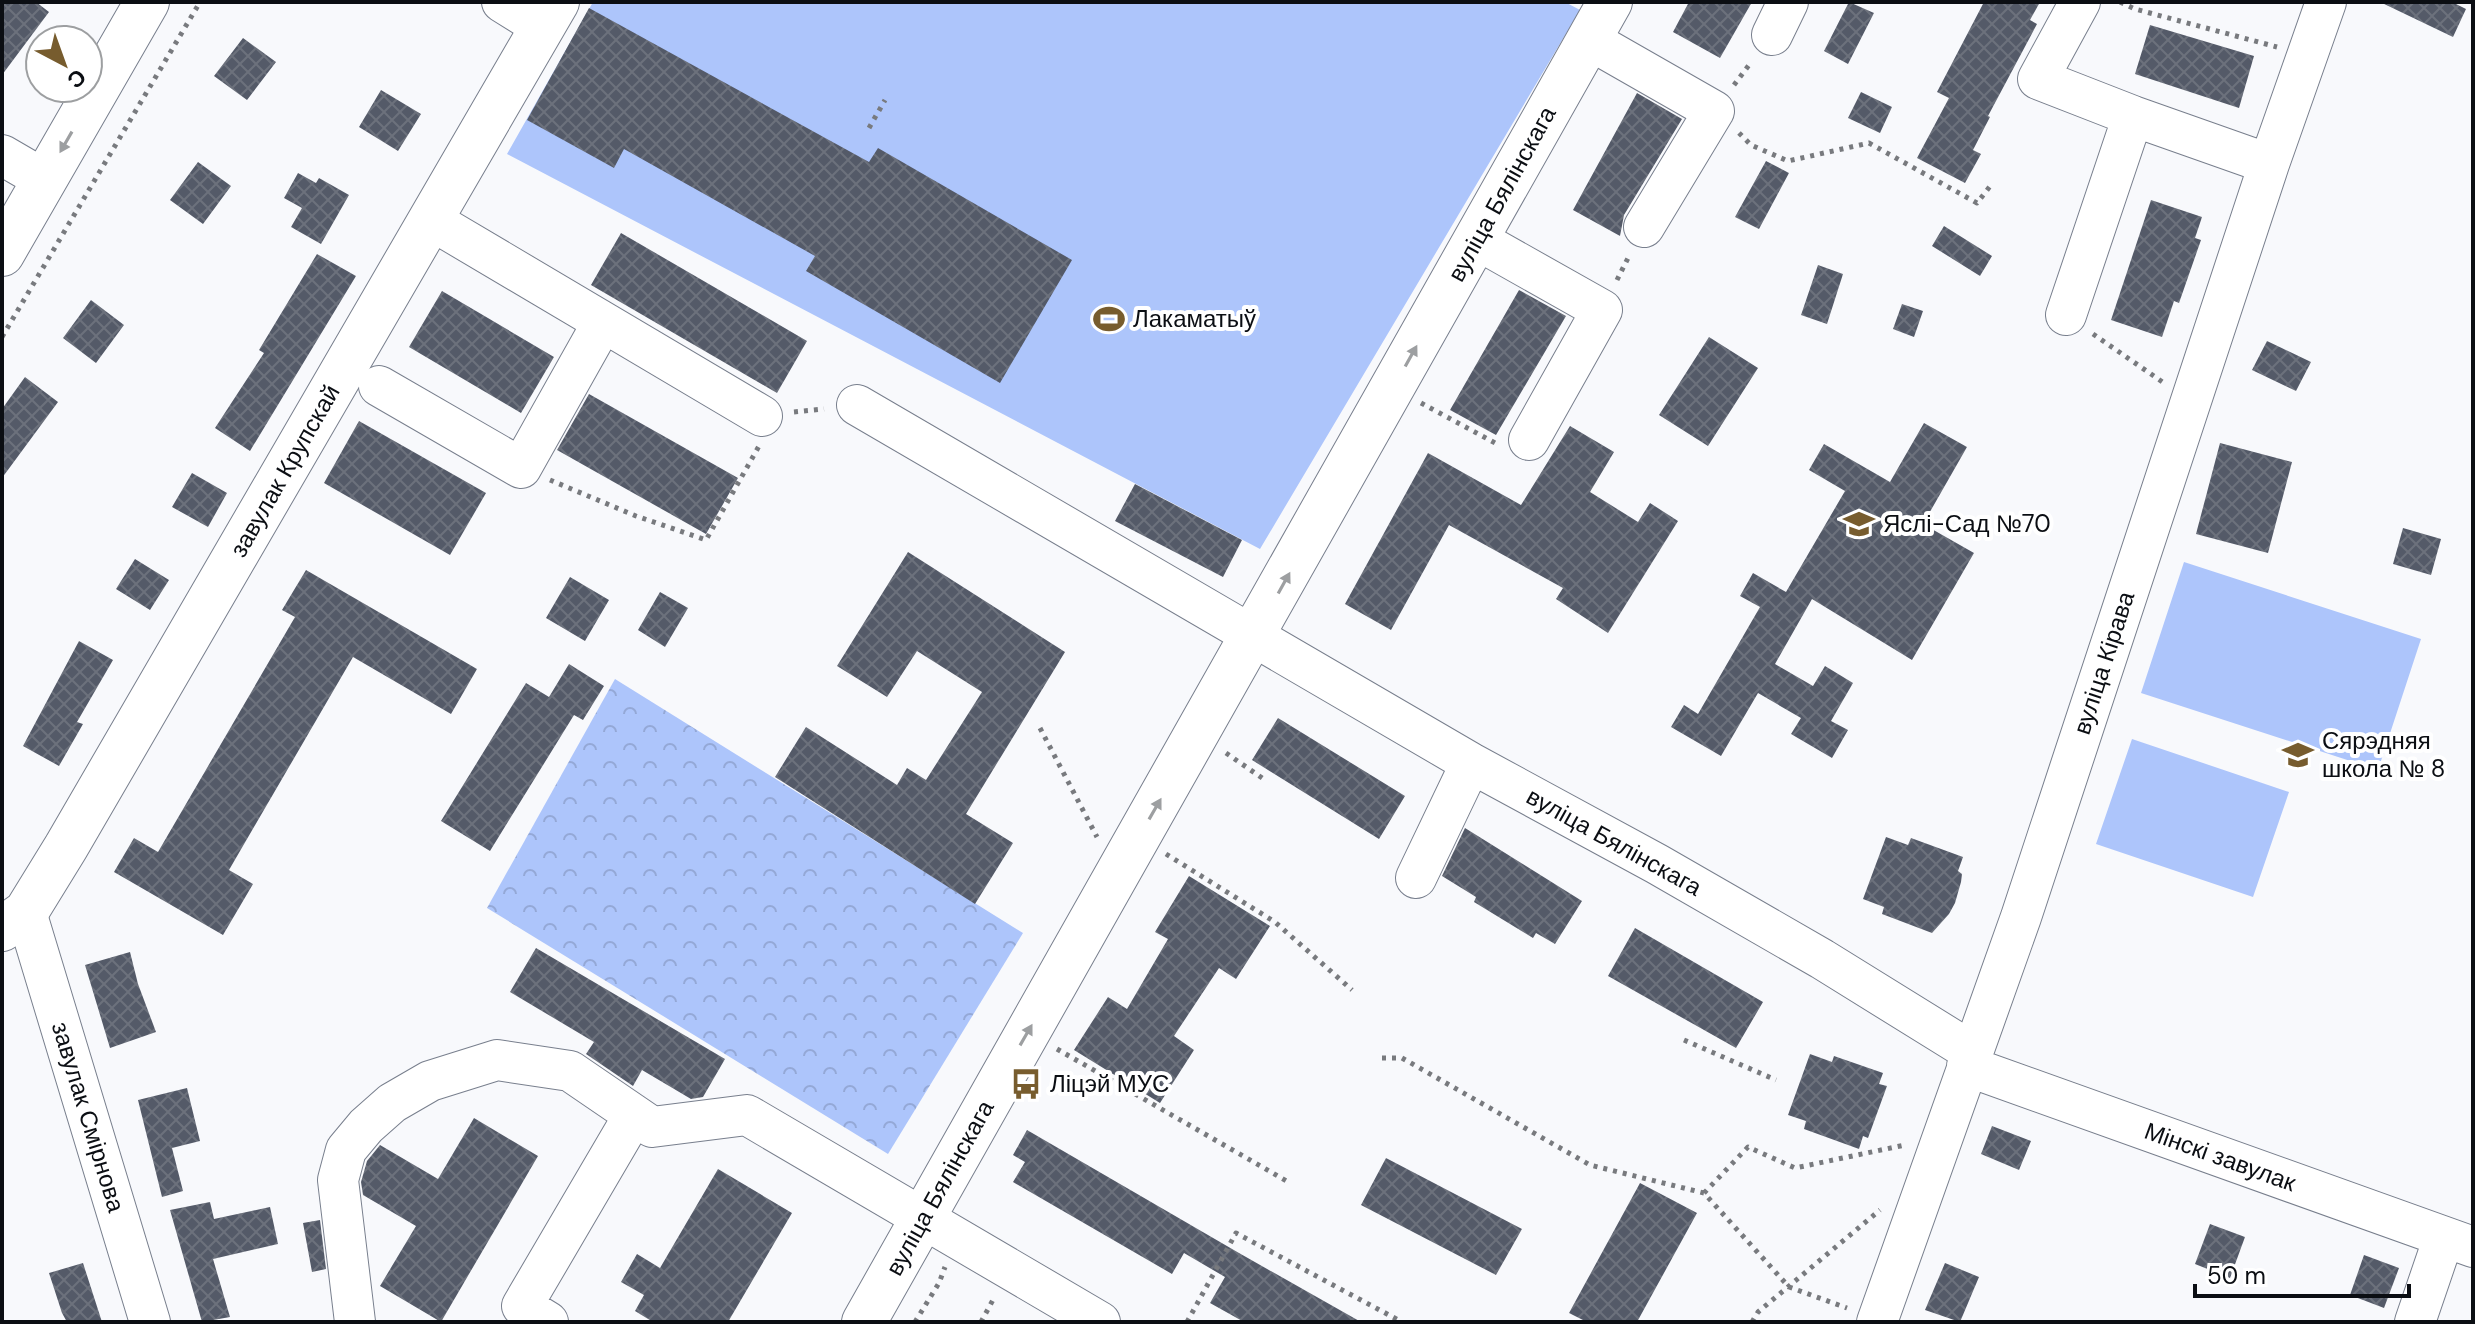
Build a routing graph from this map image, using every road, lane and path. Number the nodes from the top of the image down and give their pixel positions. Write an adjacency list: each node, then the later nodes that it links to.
1 (147, 2): 18 (main road, one-way to 18)
2 (200, 2): 27 (path)
3 (502, 2): 8 (street)
4 (1610, 2): 10 (main road, вуліца Бялінскага)
5 (2080, 2): 14 (street)
6 (2120, 2): 11 (path)
7 (2326, 2): 17 (street, вуліца Кірава)
8 (549, 14): 20 (main road, завулак Крупскай)
9 (1780, 18): 13 (path)
10 (1588, 39): 13 (street); 22 (main road, вуліца Бялінскага)
11 (2282, 49)
12 (885, 100): 15 (path)
13 (1714, 111): 19 (path); 21 (street)
14 (2133, 116): 17 (street); 25 (street)
15 (869, 128)
16 (2, 155): 18 (street)
17 (2269, 164): 48 (street, вуліца Кірава)
18 (45, 180): 23 (main road)
19 (1991, 185)
20 (431, 220): 26 (street); 43 (main road, завулак Крупскай)
21 (1644, 227): 24 (path)
22 (1476, 239): 24 (street); 35 (main road, вуліца Бялінскага, one-way to 22)
23 (2, 254)
24 (1602, 310): 33 (street)
25 (2066, 315): 29 (path)
26 (603, 322): 32 (street); 34 (street)
27 (2, 337)
28 (379, 386): 34 (street)
29 (2168, 386)
30 (1414, 399): 33 (path)
31 (857, 405): 32 (path); 35 (street, вуліца Бялінскага)
32 (770, 415): 34 (path)
33 (1529, 440)
34 (521, 468)
35 (1253, 638): 38 (street, вуліца Бялінскага); 55 (main road, вуліца Бялінскага, one-way to 35)
36 (1040, 728): 40 (path)
37 (1217, 747): 39 (path)
38 (1471, 763): 42 (street); 48 (street, вуліца Бялінскага)
39 (1265, 780)
40 (1101, 844)
41 (1159, 849): 44 (path)
42 (1416, 878)
43 (14, 921): 59 (street, завулак Смірнова)
44 (1352, 990)
45 (1684, 1040): 49 (path)
46 (1049, 1044): 52 (path)
47 (1382, 1058): 53 (path)
48 (1970, 1059): 56 (street, Мінскі завулак); 58 (street, вуліца Кірава)
49 (1776, 1080)
50 (634, 1115): 55 (street); 60 (street); 61 (street)
51 (1912, 1144): 53 (path)
52 (1290, 1183)
53 (1704, 1193): 57 (path)
54 (1882, 1209): 57 (path)
55 (924, 1221): 62 (main road, вуліца Бялінскага); 63 (street)
56 (2458, 1242): 67 (street)
57 (1789, 1287): 58 (path); 66 (path)
58 (1866, 1316)
59 (150, 1322)
60 (355, 1322)
61 (548, 1322)
62 (864, 1322)
63 (1100, 1322)
64 (1187, 1322): 65 (path)
65 (1402, 1322)
66 (1752, 1322)
67 (2415, 1322)

